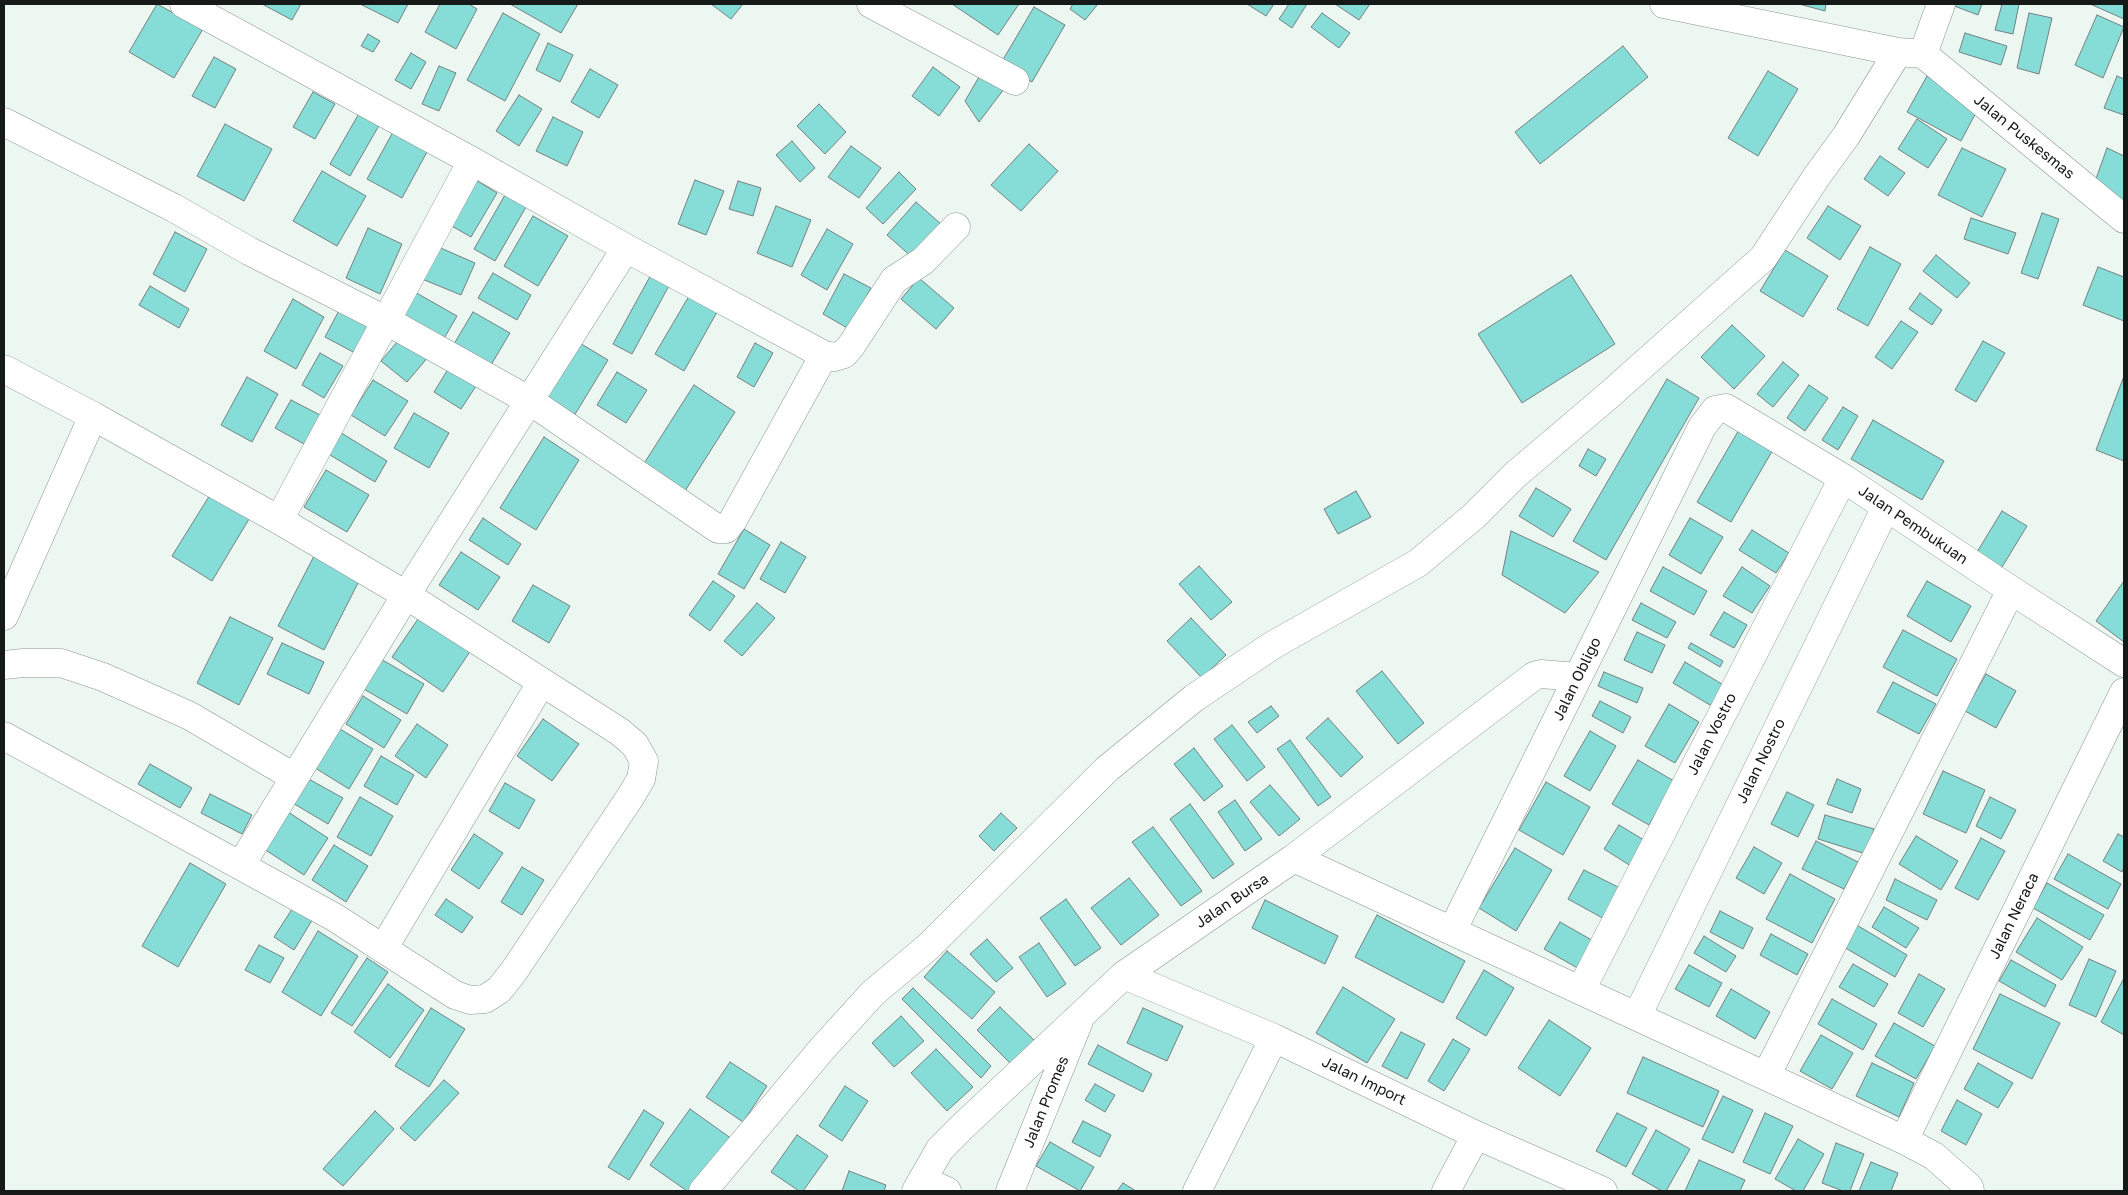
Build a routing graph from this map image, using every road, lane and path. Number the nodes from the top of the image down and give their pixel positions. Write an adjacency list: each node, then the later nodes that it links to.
1 (184, 4): 8 (street)
2 (871, 4): 6 (street)
3 (1664, 4): 5 (street)
4 (1942, 4): 5 (street)
5 (1911, 53): 9 (street, Jalan Puskesmas); 44 (street)
6 (1015, 81)
7 (4, 122): 12 (street)
8 (472, 161): 11 (street); 12 (street)
9 (2124, 220)
10 (956, 227): 13 (street)
11 (626, 248): 13 (street); 15 (street)
12 (387, 321): 15 (street); 20 (street)
13 (824, 354): 15 (street)
14 (4, 369): 16 (street)
15 (530, 402): 22 (street)
16 (93, 416): 20 (street); 23 (street)
17 (1702, 426): 18 (street, Jalan Pembukuan); 26 (street, Jalan Obligo)
18 (1843, 478): 19 (street, Jalan Pembukuan); 36 (street, Jalan Vostro)
19 (1886, 507): 21 (street, Jalan Pembukuan); 38 (street, Jalan Nostro)
20 (279, 520): 22 (street)
21 (2011, 590): 24 (street, Jalan Pembukuan); 40 (street)
22 (406, 596): 27 (street); 30 (street)
23 (4, 616)
24 (2124, 663)
25 (4, 665): 30 (street)
26 (1578, 677): 31 (street, Jalan Bursa); 33 (street, Jalan Obligo)
27 (541, 683): 34 (street); 34 (street)
28 (2124, 692): 42 (street, Jalan Neraca)
29 (4, 736): 32 (street)
30 (294, 777): 32 (street)
31 (1294, 858): 33 (street); 35 (street, Jalan Bursa)
32 (241, 865): 34 (street)
33 (1452, 931): 36 (street)
34 (383, 949)
35 (1124, 974): 37 (street, Jalan Bursa); 39 (street, Jalan Import)
36 (1580, 990): 38 (street)
37 (1082, 1013): 43 (street, Jalan Bursa); 46 (street, Jalan Promes)
38 (1637, 1016): 40 (street)
39 (1274, 1038): 41 (street, Jalan Import); 47 (street)
40 (1766, 1076): 42 (street)
41 (1476, 1135): 48 (street); 49 (street, Jalan Import)
42 (1904, 1140): 50 (street)
43 (919, 1186): 45 (street)
44 (703, 1191)
45 (947, 1191)
46 (1010, 1191)
47 (1196, 1191)
48 (1446, 1191)
49 (1603, 1191)
50 (1970, 1191)

